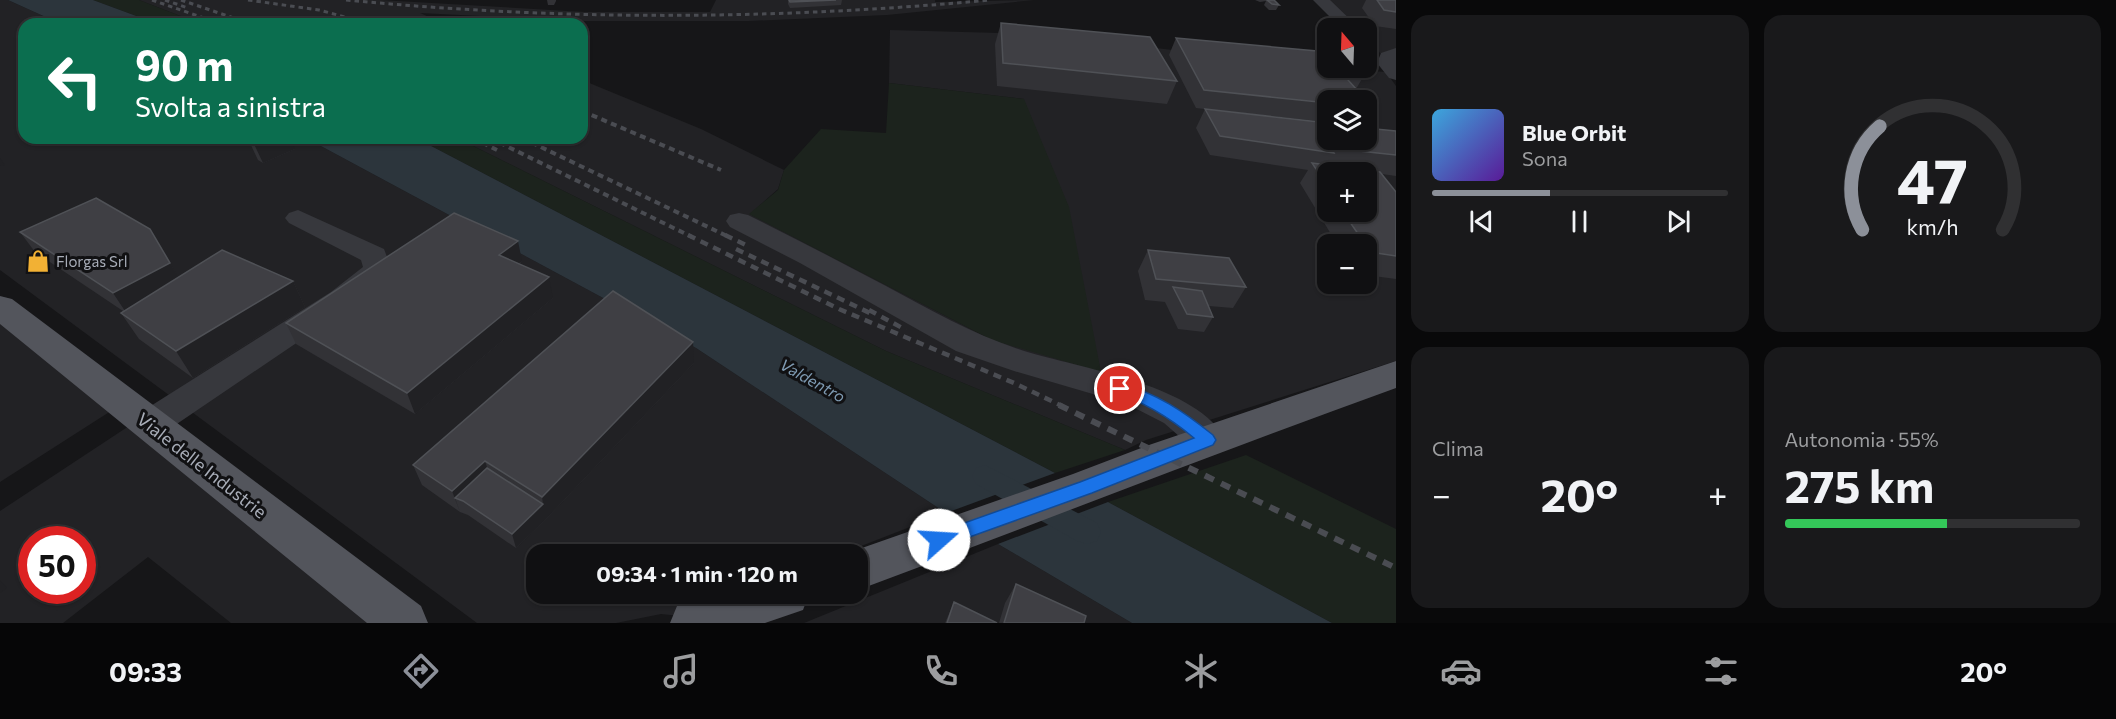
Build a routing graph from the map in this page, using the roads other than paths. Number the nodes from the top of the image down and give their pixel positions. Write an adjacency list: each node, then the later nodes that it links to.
1 (1321, 0): 2 (lane)
2 (1340, 18)
3 (298, 218): 7 (lane)
4 (739, 221): 8 (lane)
5 (0, 307): 7 (main road, Viale delle Industrie)
6 (1396, 374): 8 (main road)
7 (150, 424): 12 (main road, Viale delle Industrie)
8 (1208, 440): 9 (main road)
9 (868, 565)
10 (755, 604): 13 (main road)
11 (774, 604): 14 (main road)
12 (404, 623)
13 (694, 623)
14 (750, 623)

